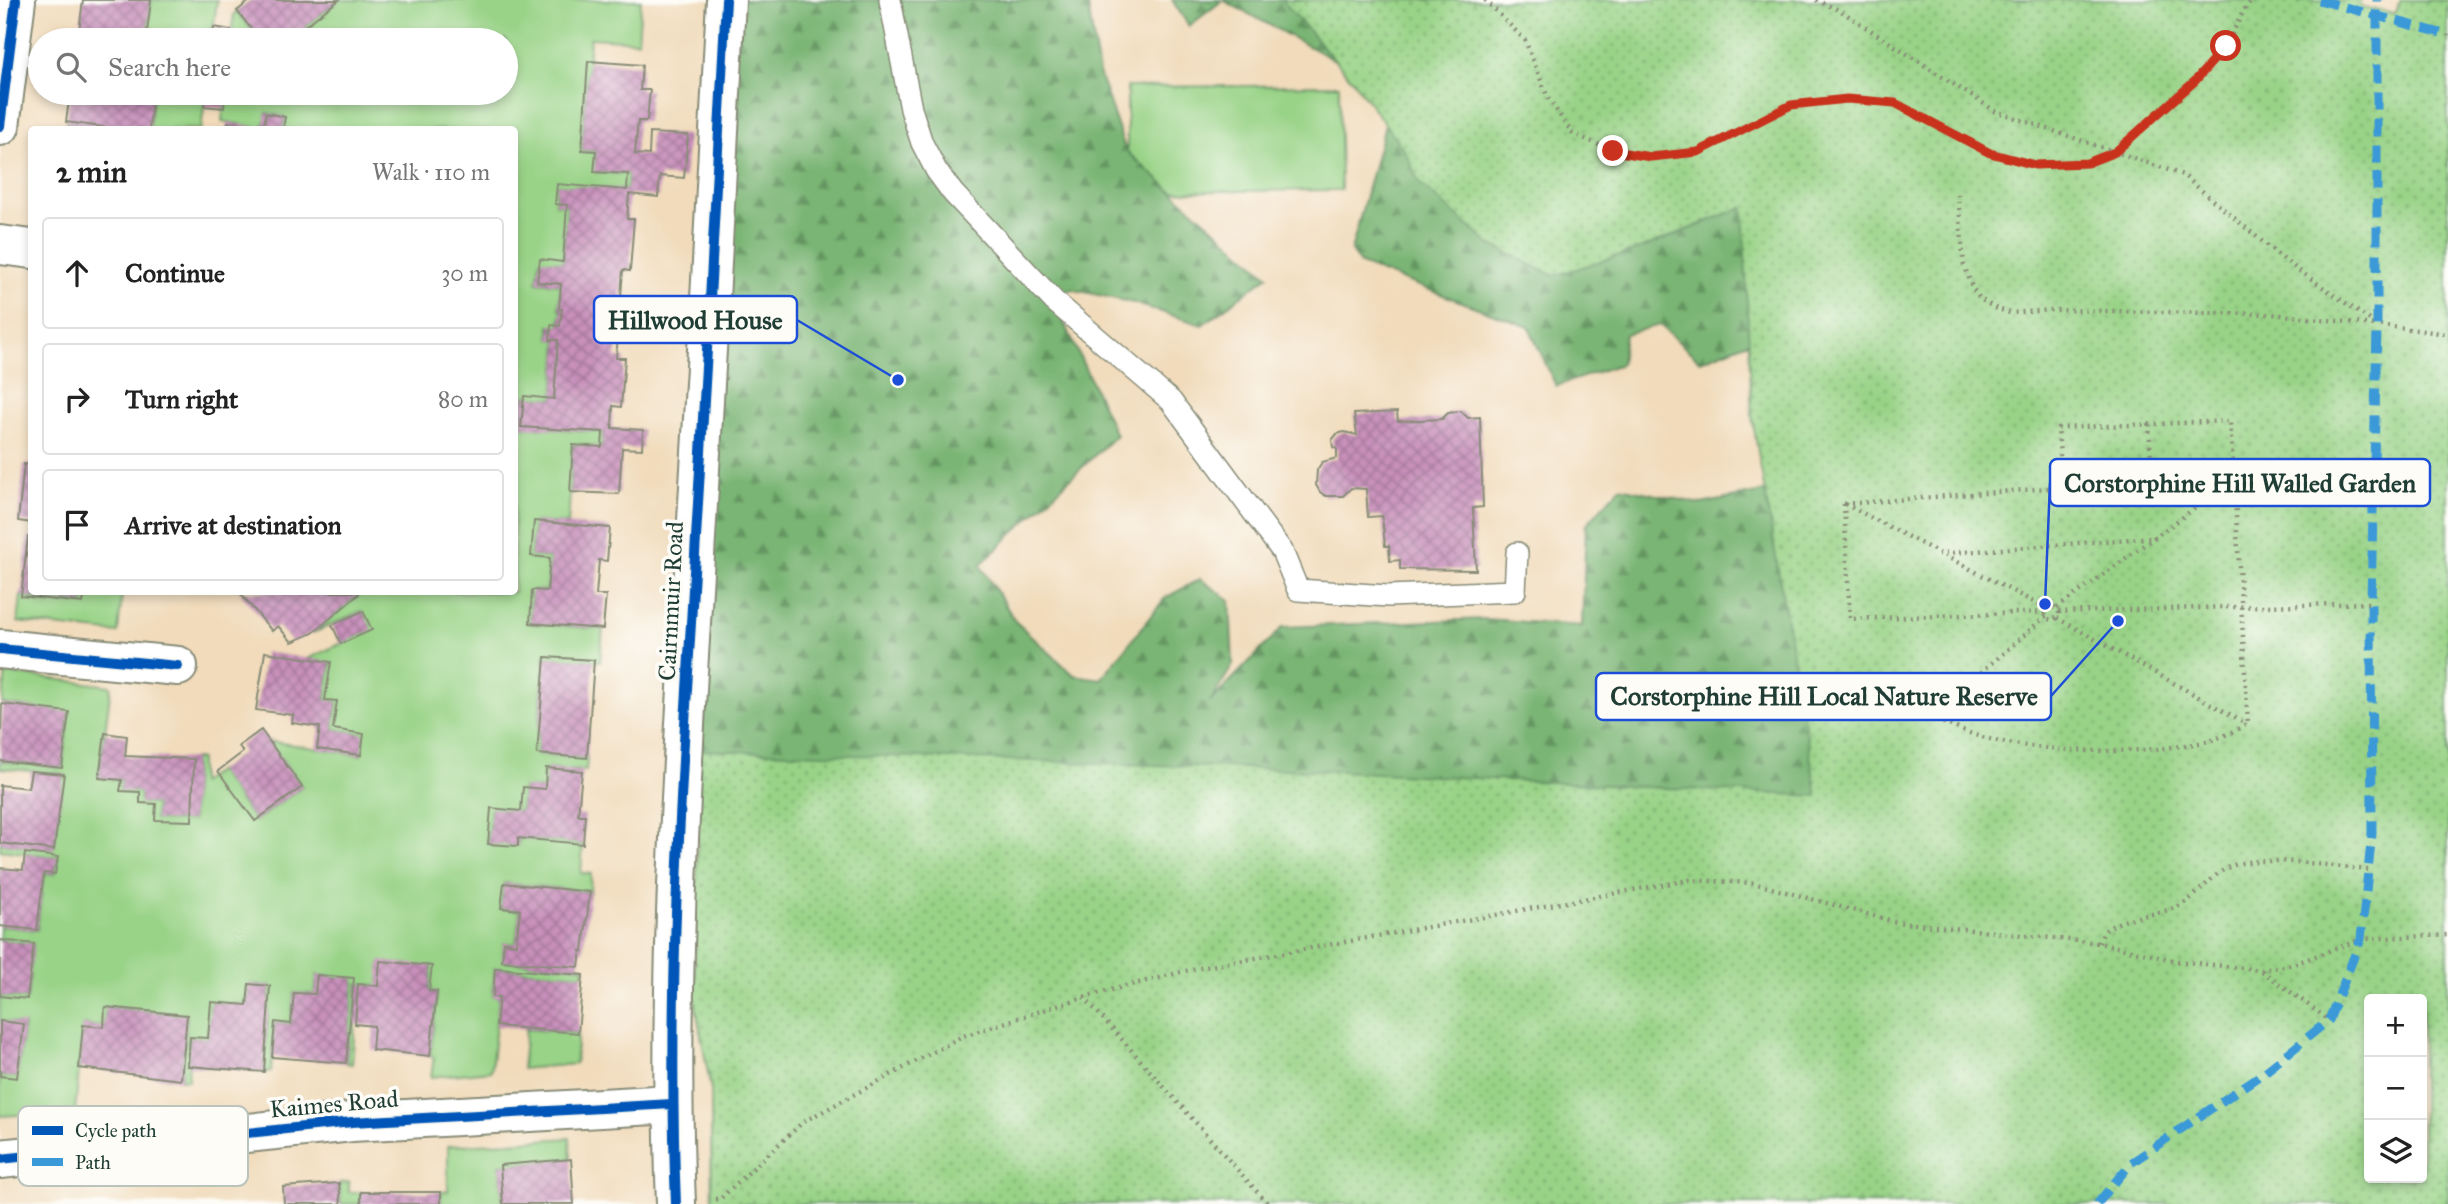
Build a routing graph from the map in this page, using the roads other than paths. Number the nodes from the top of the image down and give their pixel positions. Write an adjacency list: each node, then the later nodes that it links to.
1 (16, 0): 4 (street)
2 (726, 0): 10 (street, Cairnmuir Road)
3 (890, 0): 7 (lane)
4 (0, 126)
5 (0, 245): 6 (street)
6 (28, 248)
7 (1517, 553)
8 (0, 649): 9 (street)
9 (178, 666)
10 (672, 1104): 11 (street, Kaimes Road); 14 (street, Cairnmuir Road)
11 (248, 1133)
12 (18, 1157): 13 (street, Kaimes Road)
13 (0, 1159)
14 (676, 1201)

